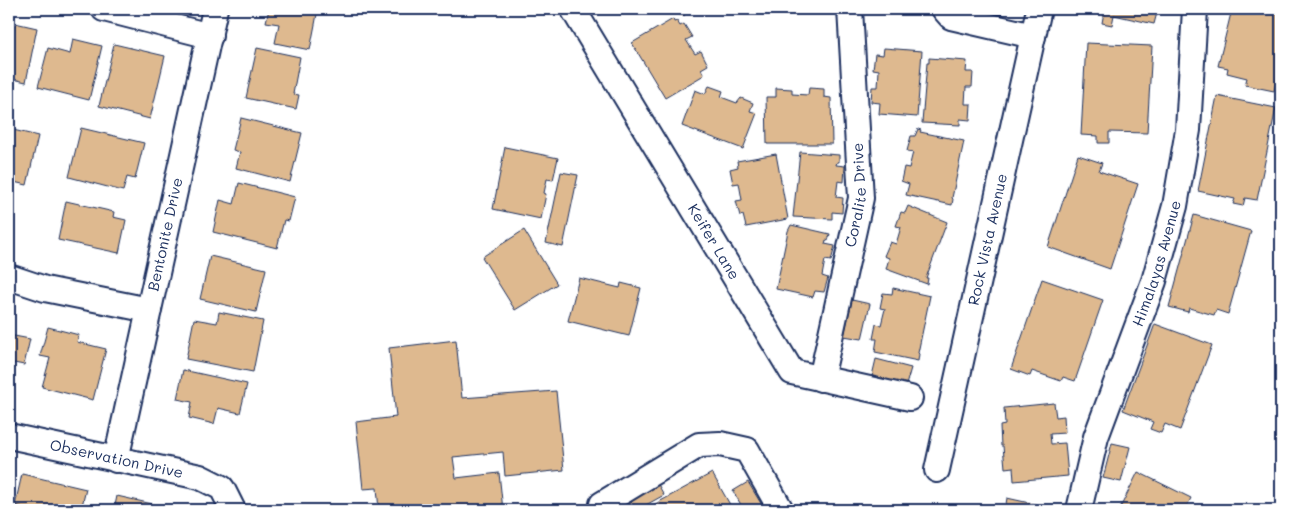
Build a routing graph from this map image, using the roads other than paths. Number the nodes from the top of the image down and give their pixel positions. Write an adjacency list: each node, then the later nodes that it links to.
1 (104, 9): 8 (street)
2 (215, 9): 8 (street, Bentonite Drive)
3 (572, 9): 12 (street, Keifer Lane)
4 (850, 9): 12 (street, Coralite Drive)
5 (944, 9): 9 (street)
6 (1039, 9): 9 (street, Rock Vista Avenue)
7 (1195, 9): 20 (street, Himalayas Avenue)
8 (210, 36): 11 (street, Bentonite Drive)
9 (1033, 36): 16 (street, Rock Vista Avenue)
10 (9, 276): 11 (street)
11 (149, 310): 15 (street, Bentonite Drive)
12 (822, 379): 13 (street, Keifer Lane)
13 (910, 398)
14 (9, 436): 15 (street, Observation Drive)
15 (116, 460): 17 (street, Observation Drive)
16 (937, 470)
17 (233, 510)
18 (601, 510): 19 (street)
19 (781, 510)
20 (1079, 510)

